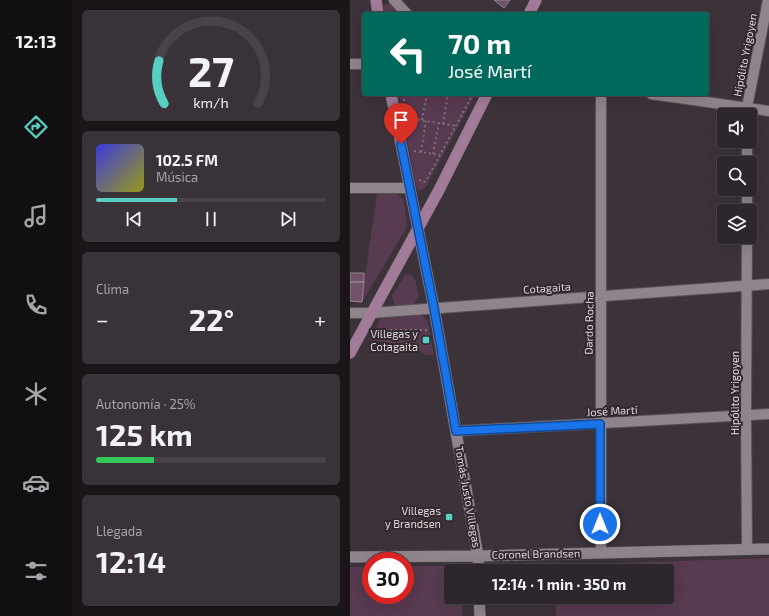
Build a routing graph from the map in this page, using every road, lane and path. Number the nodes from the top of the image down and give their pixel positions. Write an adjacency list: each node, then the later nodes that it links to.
1 (376, 0): 5 (main road)
2 (394, 0): 6 (street)
3 (536, 0): 7 (main road)
4 (768, 0): 18 (street, Hipólito Yrigoyen)
5 (378, 12)
6 (405, 12)
7 (530, 12)
8 (350, 64): 9 (street)
9 (362, 64)
10 (391, 96): 33 (main road, Tomás Justo Villegas)
11 (427, 96): 22 (path)
12 (448, 96): 25 (path)
13 (472, 96): 26 (path)
14 (485, 96): 34 (main road)
15 (601, 96): 38 (street, Dardo Rocha)
16 (662, 96): 17 (street)
17 (730, 108)
18 (748, 108)
19 (769, 110): 20 (street)
20 (757, 111)
21 (408, 118): 22 (path)
22 (422, 120): 23 (path)
23 (426, 121): 24 (path); 28 (path)
24 (439, 123): 25 (path); 29 (path)
25 (443, 124): 26 (path)
26 (456, 126): 30 (path)
27 (414, 151): 28 (path)
28 (421, 152): 29 (path)
29 (433, 154): 30 (path)
30 (440, 155): 31 (path)
31 (419, 180)
32 (350, 188): 33 (street)
33 (410, 188): 34 (main road, Tomás Justo Villegas)
34 (418, 229): 39 (street, Tomás Justo Villegas); 41 (main road)
35 (748, 244): 37 (street, Hipólito Yrigoyen)
36 (769, 284): 37 (street, Cotagaita)
37 (748, 286): 38 (street, Cotagaita); 46 (street, Hipólito Yrigoyen)
38 (602, 296): 39 (street, Cotagaita); 47 (street, Dardo Rocha)
39 (434, 308): 41 (street, Cotagaita); 48 (street, Tomás Justo Villegas)
40 (350, 313): 41 (street, Cotagaita)
41 (371, 313): 44 (main road)
42 (375, 330): 43 (path)
43 (429, 330)
44 (350, 353)
45 (769, 414): 46 (street, José Martí)
46 (746, 415): 47 (street, José Martí); 49 (street, Hipólito Yrigoyen)
47 (600, 424): 48 (street, José Martí); 51 (street, Dardo Rocha)
48 (456, 431): 52 (street, Tomás Justo Villegas)
49 (747, 549): 50 (street, Coronel Brandsen); 51 (street, Coronel Brandsen)
50 (769, 549)
51 (601, 553): 52 (street, Coronel Brandsen)
52 (478, 556): 53 (street, Coronel Brandsen); 54 (street, Tomás Justo Villegas)
53 (350, 557)
54 (479, 564)
55 (479, 604): 56 (street)
56 (480, 616)

